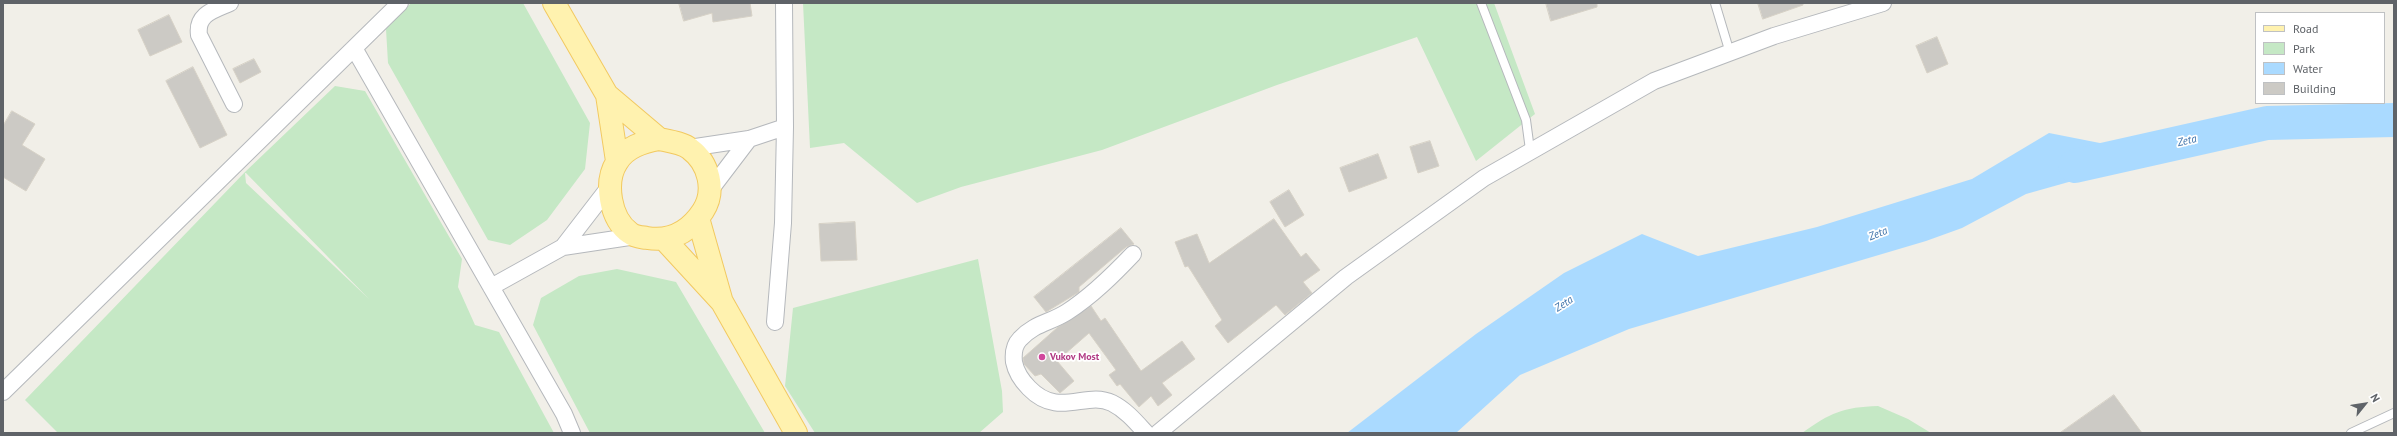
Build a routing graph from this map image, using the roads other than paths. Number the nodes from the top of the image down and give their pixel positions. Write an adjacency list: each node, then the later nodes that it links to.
1 (230, 3): 11 (street)
2 (400, 3): 8 (street)
3 (554, 3): 10 (main road)
4 (784, 3): 12 (street)
5 (1481, 3): 16 (lane)
6 (1715, 3): 9 (lane)
7 (1883, 3): 9 (street)
8 (354, 48): 25 (street); 28 (street)
9 (1730, 53): 16 (street)
10 (607, 95): 13 (main road); 17 (main road)
11 (234, 104)
12 (785, 128): 14 (street); 27 (street)
13 (659, 139): 15 (main road); 17 (main road)
14 (749, 139): 15 (street); 19 (street)
15 (689, 148): 19 (main road)
16 (1530, 150): 33 (street)
17 (617, 161): 18 (main road)
18 (610, 186): 21 (main road); 23 (street)
19 (711, 189): 20 (main road)
20 (698, 218): 22 (main road); 26 (main road)
21 (636, 236): 22 (main road); 23 (street)
22 (664, 239): 26 (main road)
23 (563, 247): 25 (street)
24 (1133, 254): 32 (street)
25 (492, 286): 30 (street)
26 (722, 302): 31 (main road)
27 (775, 322)
28 (3, 392)
29 (2394, 413): 34 (lane)
30 (572, 433)
31 (796, 433)
32 (1146, 433)
33 (1158, 433)
34 (2350, 433)

